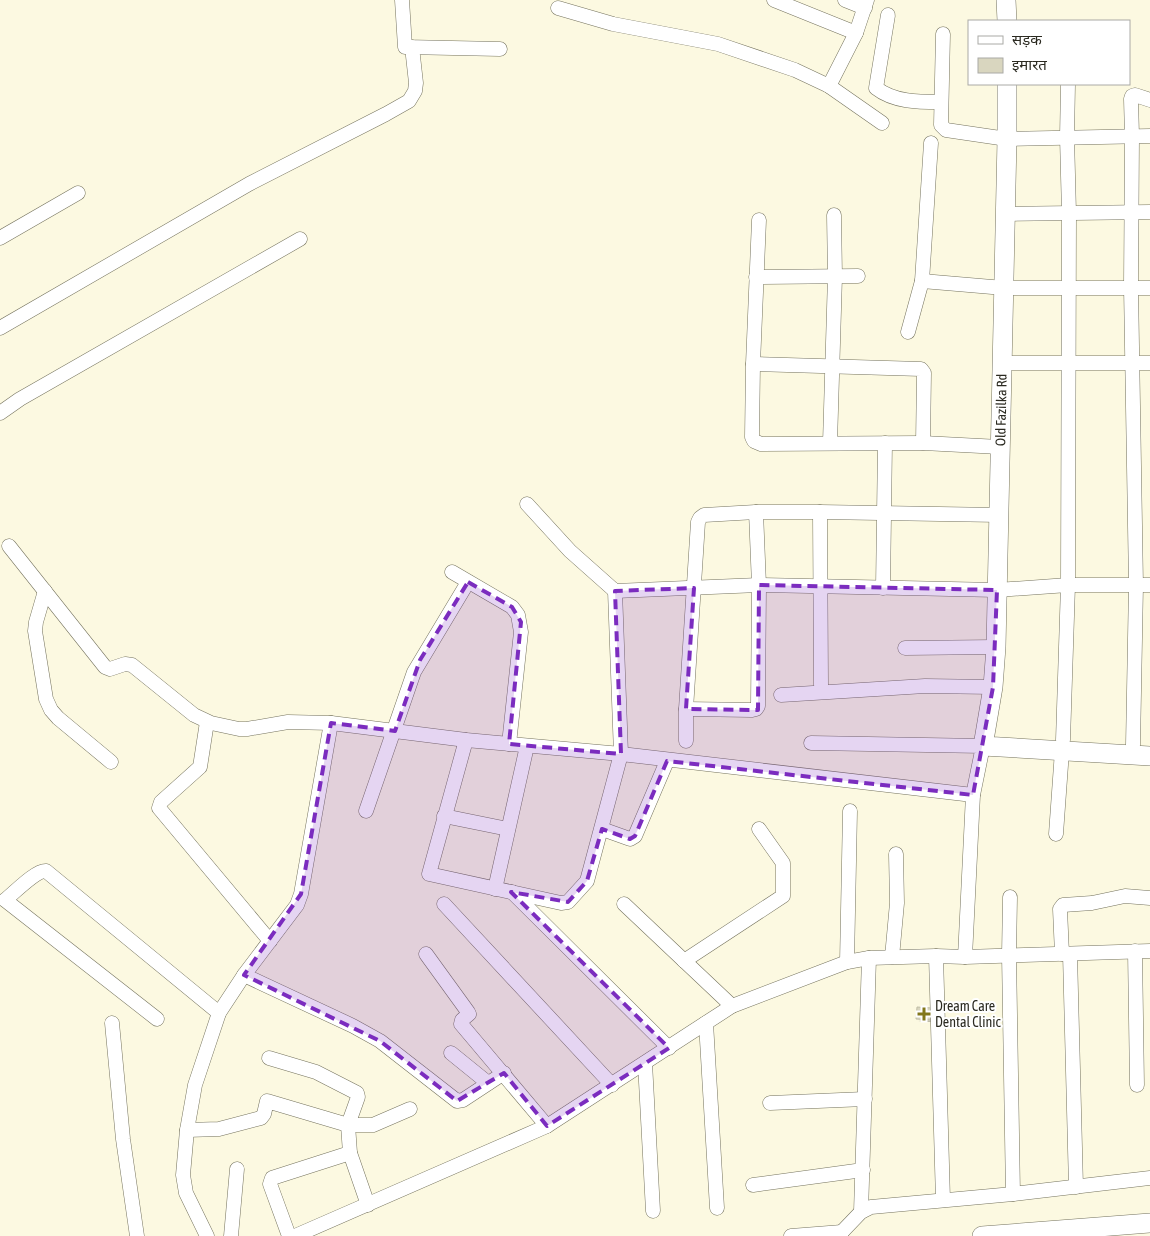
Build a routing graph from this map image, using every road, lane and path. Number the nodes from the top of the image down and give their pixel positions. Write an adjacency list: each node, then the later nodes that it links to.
1 (402, 0): 9 (street)
2 (774, 0): 7 (street)
3 (846, 0): 4 (street)
4 (866, 4): 7 (street)
5 (558, 8): 13 (street)
6 (888, 15): 15 (street)
7 (856, 33): 13 (street)
8 (943, 34): 15 (street)
9 (412, 47): 10 (street); 39 (street)
10 (500, 49)
11 (1007, 85): 20 (main road, Old Fazilka Rd)
12 (1068, 85): 19 (street)
13 (829, 86): 16 (street)
14 (1150, 100): 17 (street)
15 (940, 102): 20 (street)
16 (882, 123)
17 (1132, 136): 18 (street); 19 (street); 23 (street)
18 (1150, 136)
19 (1067, 138): 20 (street); 25 (street)
20 (1007, 139): 26 (main road, Old Fazilka Rd)
21 (930, 143): 34 (street)
22 (78, 193): 29 (street)
23 (1132, 212): 24 (street); 25 (street); 36 (street)
24 (1150, 212)
25 (1069, 213): 26 (street); 35 (street)
26 (1006, 214): 37 (main road, Old Fazilka Rd)
27 (834, 215): 31 (street)
28 (759, 220): 33 (street)
29 (0, 238)
30 (300, 239): 47 (street)
31 (835, 276): 32 (street); 33 (street); 46 (street)
32 (858, 276)
33 (756, 277): 45 (street)
34 (922, 281): 37 (street); 40 (street)
35 (1068, 287): 36 (street); 37 (street); 41 (street)
36 (1131, 287): 38 (street); 42 (street)
37 (1004, 288): 43 (main road, Old Fazilka Rd)
38 (1150, 288)
39 (0, 328)
40 (908, 332)
41 (1068, 362): 42 (street); 43 (street); 61 (street)
42 (1134, 362): 44 (street); 62 (street)
43 (1002, 363): 51 (main road, Old Fazilka Rd)
44 (1150, 363)
45 (753, 364): 46 (street); 48 (street)
46 (833, 367): 48 (street); 50 (street)
47 (0, 413)
48 (830, 444): 49 (street)
49 (885, 444): 50 (street); 55 (street)
50 (923, 444): 51 (street)
51 (1000, 447): 56 (main road, Old Fazilka Rd)
52 (527, 504): 67 (street)
53 (756, 512): 54 (street); 60 (street); 64 (street)
54 (820, 512): 55 (street); 63 (street)
55 (885, 513): 56 (street); 65 (street)
56 (999, 515): 66 (main road, Old Fazilka Rd)
57 (9, 546): 68 (street)
58 (452, 572): 59 (street)
59 (468, 582): 77 (street); 82 (street)
60 (759, 585): 63 (street); 64 (street); 74 (street)
61 (1068, 585): 62 (street); 66 (street); 83 (street)
62 (1143, 585): 85 (street)
63 (820, 586): 65 (street); 71 (street)
64 (694, 588): 67 (street); 74 (street)
65 (883, 588): 66 (street)
66 (997, 590): 69 (main road, Old Fazilka Rd)
67 (615, 591): 86 (street)
68 (45, 592): 75 (street); 89 (street)
69 (996, 647): 70 (street); 72 (main road, Old Fazilka Rd)
70 (905, 648)
71 (821, 685)
72 (993, 687): 73 (street); 79 (main road, Old Fazilka Rd)
73 (781, 695)
74 (686, 708): 80 (street)
75 (207, 722): 76 (street); 106 (street)
76 (331, 723): 77 (street); 106 (street)
77 (395, 731): 78 (street); 92 (street)
78 (466, 740): 82 (street); 93 (street)
79 (984, 740): 81 (street); 83 (main road); 90 (street)
80 (686, 741)
81 (811, 742)
82 (509, 744): 84 (street)
83 (1063, 745): 85 (main road); 97 (street)
84 (527, 746): 86 (street); 94 (street)
85 (1131, 747): 87 (main road)
86 (621, 754): 88 (street); 95 (street)
87 (1150, 756)
88 (667, 761): 90 (street); 95 (street)
89 (112, 762)
90 (973, 795): 114 (street)
91 (850, 810): 117 (street)
92 (366, 811)
93 (444, 816): 94 (street); 99 (street)
94 (508, 829): 99 (street)
95 (602, 830): 100 (street)
96 (759, 830): 116 (street)
97 (1056, 834)
98 (896, 854): 113 (street)
99 (495, 889): 100 (street)
100 (511, 892): 124 (street)
101 (1010, 897): 111 (street)
102 (3, 898): 120 (street); 121 (street)
103 (1150, 898): 110 (street)
104 (444, 904): 130 (street)
105 (624, 904): 116 (street)
106 (270, 941): 118 (street)
107 (1135, 951): 108 (street); 110 (street); 131 (street)
108 (1150, 951)
109 (426, 954): 128 (street)
110 (1066, 954): 111 (street); 143 (street)
111 (1010, 955): 114 (street); 144 (street)
112 (936, 956): 113 (street); 114 (street); 145 (street)
113 (892, 957): 115 (street)
114 (965, 957)
115 (869, 958): 117 (street); 132 (street)
116 (684, 961): 119 (street)
117 (847, 962): 119 (street)
118 (244, 975): 120 (street); 129 (street)
119 (732, 1006): 123 (street)
120 (219, 1013): 137 (street)
121 (157, 1019)
122 (112, 1023): 152 (street)
123 (706, 1023): 124 (street); 147 (street)
124 (669, 1048): 127 (street)
125 (450, 1053): 129 (street)
126 (270, 1058): 135 (street)
127 (645, 1063): 130 (street); 148 (street)
128 (504, 1073): 129 (street); 136 (street)
129 (488, 1083)
130 (612, 1085): 136 (street)
131 (1137, 1085)
132 (865, 1099): 133 (street); 140 (street)
133 (770, 1103)
134 (410, 1109): 135 (street)
135 (348, 1125): 137 (street); 138 (street)
136 (547, 1126): 146 (street)
137 (187, 1130): 153 (street)
138 (350, 1153): 146 (street); 155 (street)
139 (237, 1169): 154 (street)
140 (862, 1170): 142 (street); 149 (street)
141 (1150, 1178): 143 (street)
142 (753, 1185)
143 (1076, 1187): 144 (street)
144 (1013, 1194): 145 (street)
145 (943, 1200): 149 (street)
146 (368, 1206): 156 (street)
147 (718, 1208)
148 (653, 1211)
149 (861, 1212): 151 (street)
150 (1150, 1223): 158 (main road)
151 (840, 1234): 157 (street)
152 (137, 1236)
153 (207, 1236)
154 (231, 1236)
155 (288, 1236)
156 (295, 1236)
157 (792, 1236)
158 (982, 1236)

